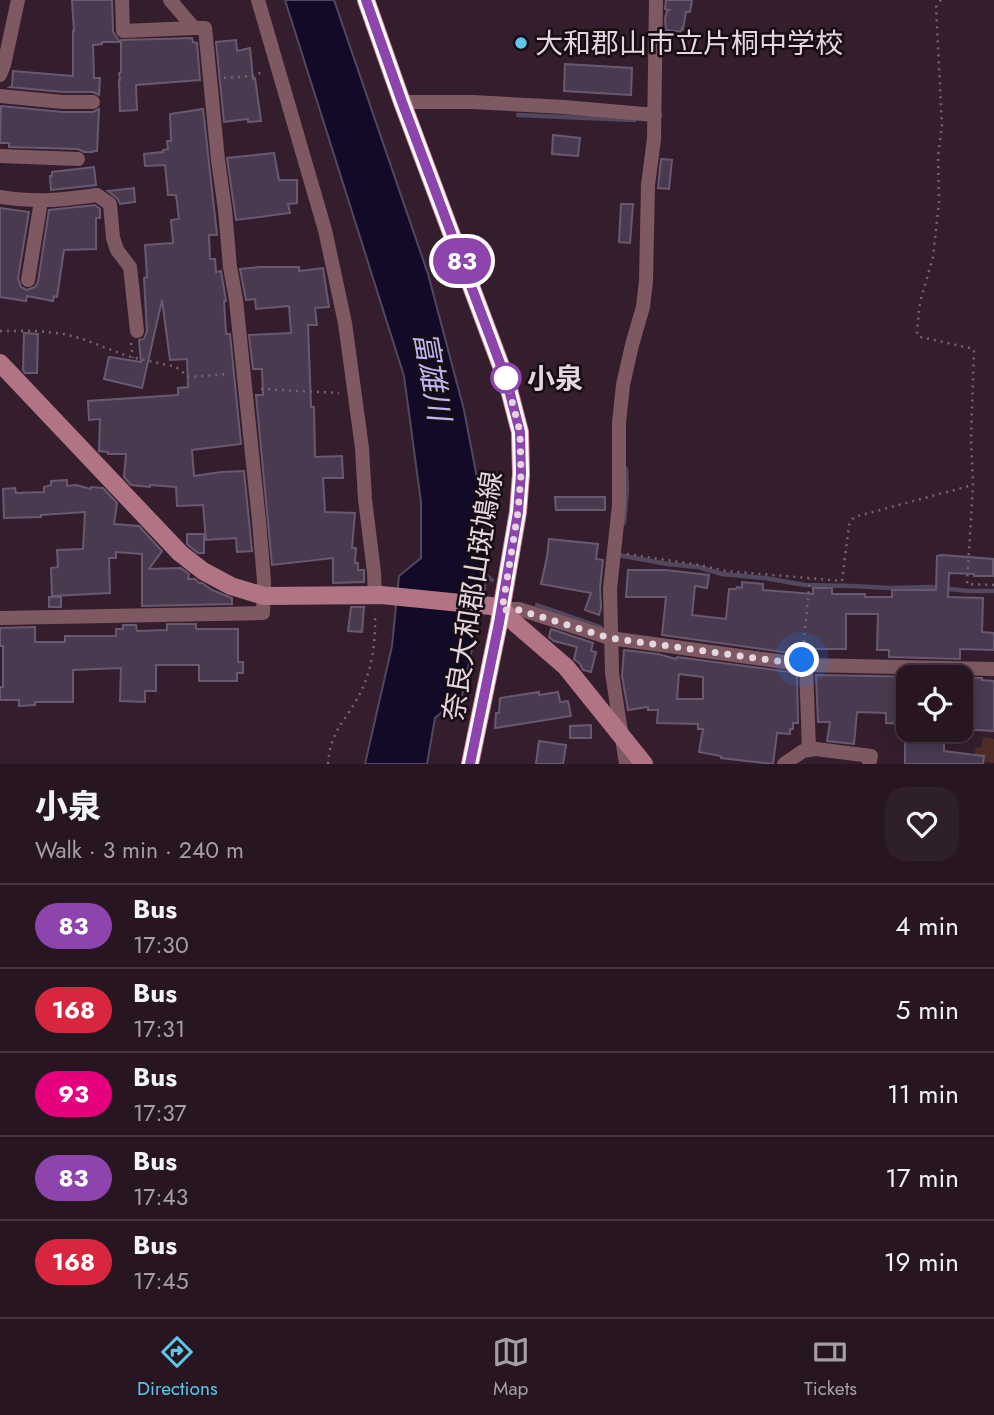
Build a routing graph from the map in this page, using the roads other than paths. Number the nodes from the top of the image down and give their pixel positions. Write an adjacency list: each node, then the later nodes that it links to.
1 (18, 0): 8 (street)
2 (122, 0): 7 (street)
3 (170, 0): 7 (street)
4 (258, 0): 20 (street)
5 (366, 0): 11 (main road, 奈良大和郡山斑鳩線)
6 (656, 0): 12 (street)
7 (194, 28): 21 (street)
8 (0, 75)
9 (0, 96): 10 (street)
10 (93, 102)
11 (402, 102): 12 (street); 22 (main road, 奈良大和郡山斑鳩線)
12 (654, 115): 24 (street)
13 (0, 156): 14 (street)
14 (78, 159)
15 (0, 197): 16 (street)
16 (41, 201): 17 (street); 18 (street)
17 (28, 280)
18 (137, 331)
19 (0, 363): 21 (main road)
20 (378, 595): 21 (main road); 22 (main road)
21 (264, 596): 23 (street)
22 (496, 608): 24 (street); 27 (main road); 29 (main road, 奈良大和郡山斑鳩線)
23 (0, 618)
24 (610, 638): 25 (street); 27 (street)
25 (806, 665): 26 (street); 28 (street)
26 (994, 669)
27 (622, 738): 30 (street); 31 (main road)
28 (809, 750): 32 (street); 33 (street)
29 (470, 764)
30 (626, 764)
31 (643, 764)
32 (785, 764)
33 (869, 764)

